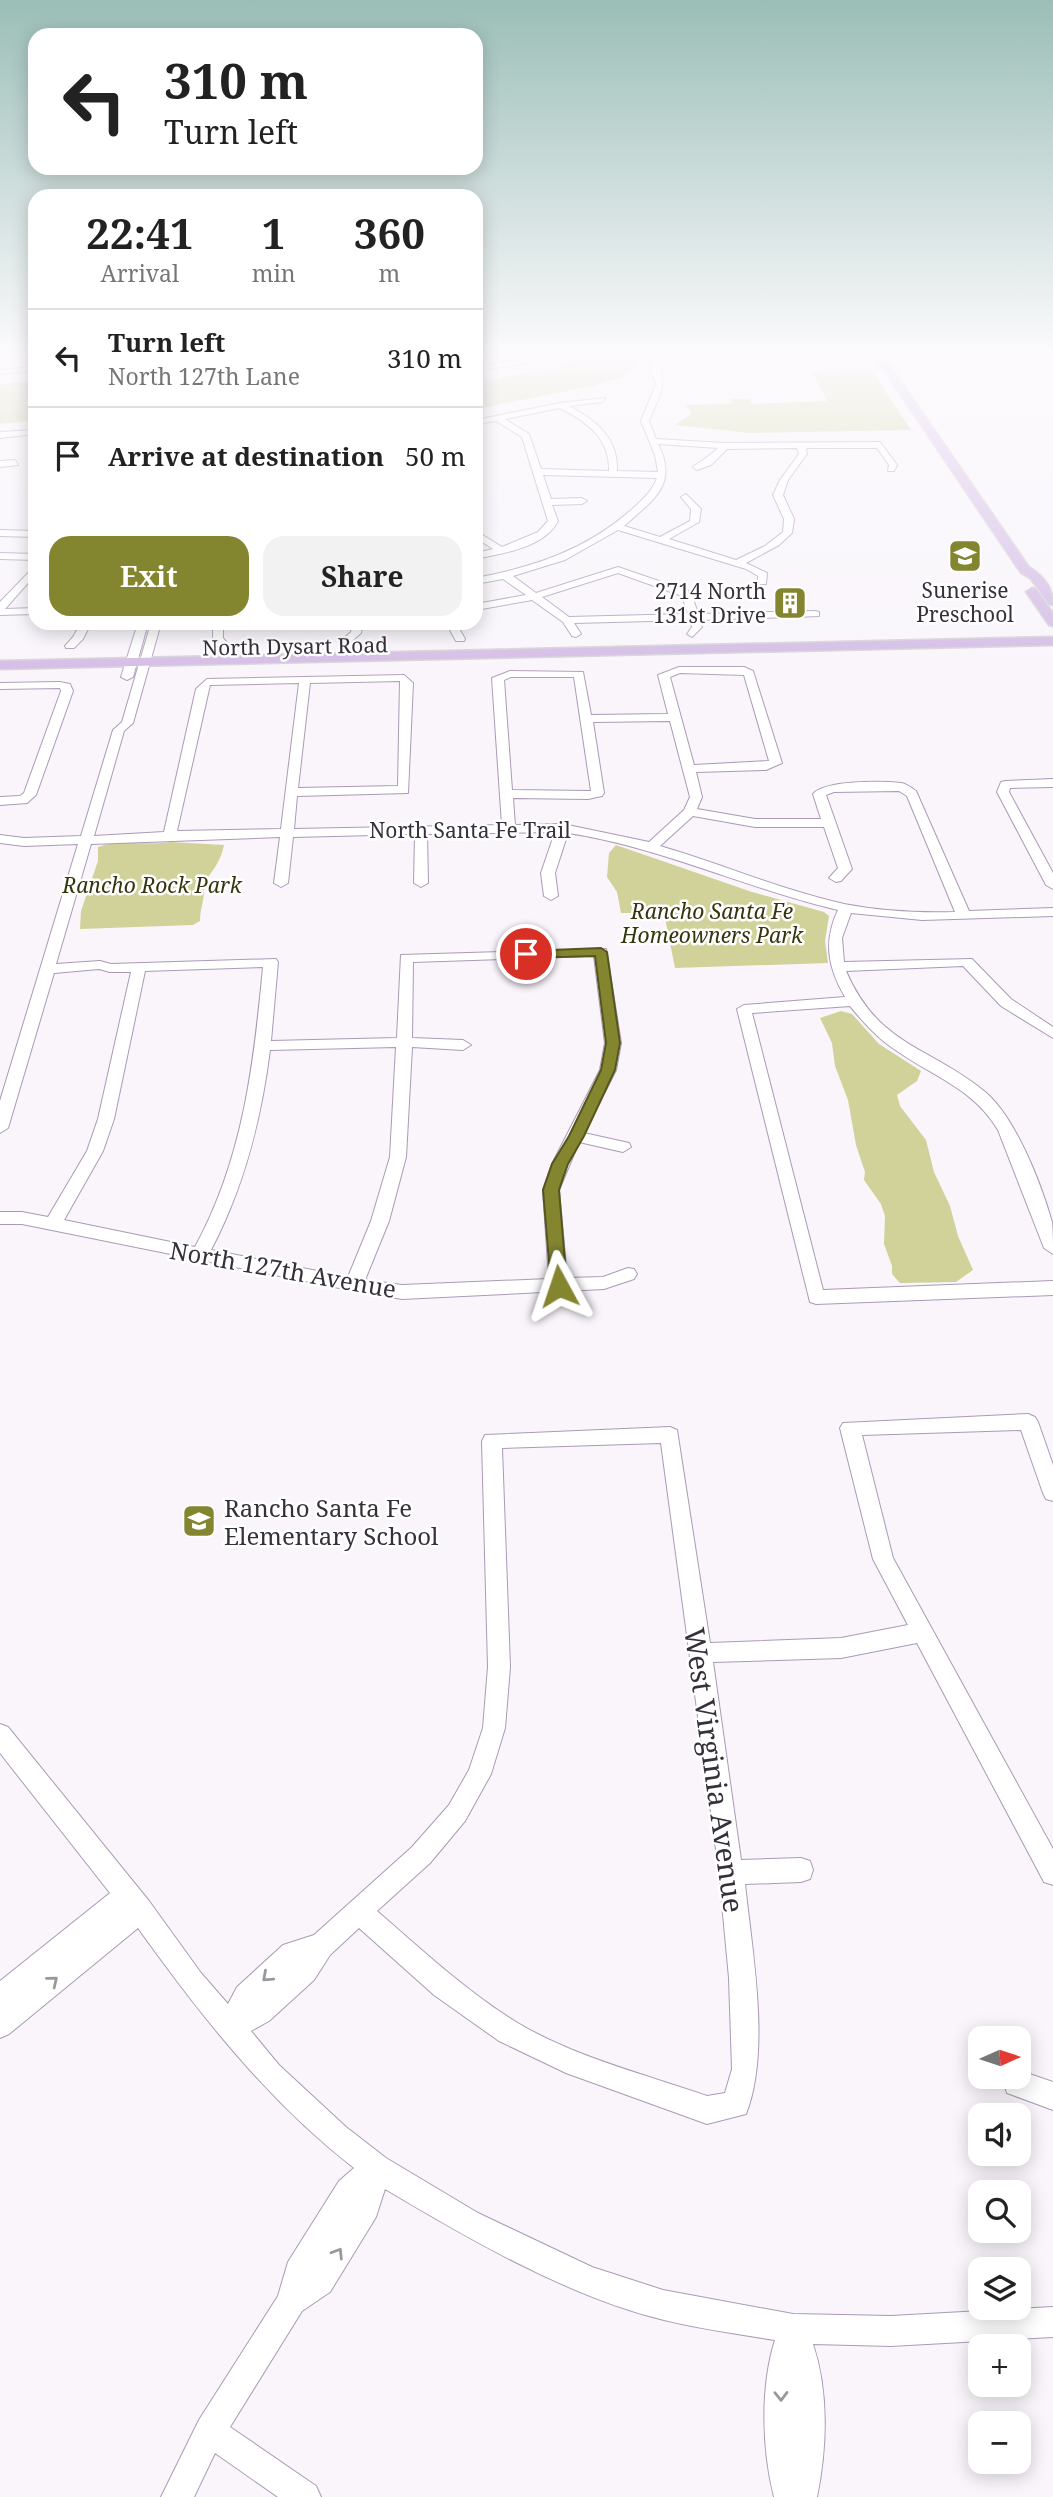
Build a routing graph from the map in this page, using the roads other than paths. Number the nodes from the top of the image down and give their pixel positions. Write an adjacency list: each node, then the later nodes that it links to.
1 (538, 474): 8 (street)
2 (626, 474): 5 (street)
3 (789, 474): 18 (street)
4 (959, 474): 19 (main road)
5 (663, 475): 9 (street)
6 (686, 497): 13 (street)
7 (582, 501): 8 (street)
8 (547, 502): 14 (street)
9 (619, 527): 13 (street); 21 (street)
10 (0, 533): 11 (street)
11 (28, 534)
12 (483, 539): 14 (street)
13 (663, 539): 18 (street)
14 (500, 551): 15 (street)
15 (483, 555)
16 (0, 556): 17 (street)
17 (28, 557)
18 (738, 563): 23 (street)
19 (1025, 570): 25 (main road); 32 (main road)
20 (28, 576): 27 (street)
21 (506, 576): 22 (street); 24 (street)
22 (483, 580)
23 (762, 582)
24 (536, 596): 26 (street); 30 (street); 31 (street)
25 (1053, 601)
26 (483, 606)
27 (0, 610): 28 (street)
28 (28, 611)
29 (815, 614): 30 (street)
30 (694, 615): 31 (street); 40 (street)
31 (567, 620): 39 (street)
32 (1053, 622)
33 (82, 630): 46 (street)
34 (142, 630): 50 (street)
35 (153, 630): 50 (street)
36 (218, 630): 44 (street)
37 (357, 630): 42 (street)
38 (455, 630): 41 (street)
39 (576, 634)
40 (692, 634)
41 (460, 639)
42 (347, 640)
43 (1053, 641): 45 (main road, North Dysart Road)
44 (223, 644)
45 (929, 644): 48 (main road); 50 (main road, North Dysart Road)
46 (70, 646)
47 (1053, 649): 48 (main road, North Dysart Road)
48 (873, 653): 50 (main road, North Dysart Road)
49 (0, 665): 50 (main road, North Dysart Road)
50 (136, 666): 51 (main road, North Dysart Road); 68 (street)
51 (0, 673)
52 (305, 679): 58 (street); 58 (street); 67 (street)
53 (0, 686): 60 (street)
54 (676, 717): 55 (street); 56 (street); 56 (street)
55 (588, 719): 59 (street); 59 (street)
56 (689, 769): 61 (street)
57 (1053, 783): 75 (street)
58 (292, 792): 66 (street)
59 (508, 794): 63 (street)
60 (0, 801)
61 (690, 812): 62 (street); 70 (street)
62 (829, 823): 72 (street); 79 (street)
63 (509, 828): 64 (street, North Santa Fe Trail); 65 (street, North Santa Fe Trail)
64 (563, 828): 70 (street, North Santa Fe Trail); 76 (street)
65 (421, 830): 66 (street, North Santa Fe Trail); 74 (street)
66 (287, 833): 67 (street, North Santa Fe Trail); 73 (street)
67 (170, 835): 68 (street, North Santa Fe Trail)
68 (87, 837): 69 (street, North Santa Fe Trail); 82 (street)
69 (3, 839): 71 (street)
70 (651, 847): 77 (street, North Santa Fe Trail)
71 (0, 853)
72 (836, 877)
73 (281, 883)
74 (421, 883)
75 (1053, 885)
76 (551, 896)
77 (846, 908): 79 (street, North Santa Fe Trail); 80 (street)
78 (1053, 912): 79 (street, North Santa Fe Trail)
79 (963, 914)
80 (839, 966): 83 (street); 84 (street)
81 (139, 967): 82 (street); 87 (street); 94 (street)
82 (48, 969): 88 (street)
83 (854, 1000): 95 (street); 101 (street)
84 (1053, 1033)
85 (403, 1042): 86 (street); 87 (street); 89 (street); 99 (street)
86 (463, 1045)
87 (263, 1046): 97 (street)
88 (0, 1128)
89 (576, 1136): 90 (street); 100 (street)
90 (623, 1147)
91 (0, 1207): 93 (street, North 127th Avenue)
92 (0, 1218): 93 (street, North 127th Avenue)
93 (22, 1218): 94 (street, North 127th Avenue)
94 (53, 1224): 97 (street, North 127th Avenue)
95 (1049, 1229): 96 (street)
96 (1053, 1248)
97 (200, 1254): 99 (street, North 127th Avenue)
98 (628, 1274): 100 (street, North 127th Avenue)
99 (354, 1285): 100 (street, North 127th Avenue)
100 (559, 1286)
101 (1053, 1288)
102 (1053, 1492): 103 (street)
103 (922, 1632): 104 (street); 108 (street)
104 (700, 1653): 107 (street, West Virginia Avenue); 110 (street, West Virginia Avenue)
105 (0, 1735): 109 (street)
106 (801, 1870): 107 (street)
107 (730, 1872): 110 (street, West Virginia Avenue)
108 (1053, 1872)
109 (133, 1903): 111 (street); 112 (street, one-way to 109); 113 (street)
110 (359, 1912): 113 (street)
111 (0, 1997)
112 (0, 2025)
113 (229, 2029): 116 (street)
114 (1031, 2088): 115 (street)
115 (1053, 2096)
116 (376, 2168): 118 (street); 119 (street)
117 (1053, 2322): 118 (street)
118 (793, 2329): 122 (street, one-way to 122); 123 (street)
119 (210, 2431): 120 (street); 121 (street)
120 (177, 2497)
121 (305, 2497)
122 (790, 2497)
123 (801, 2497)

